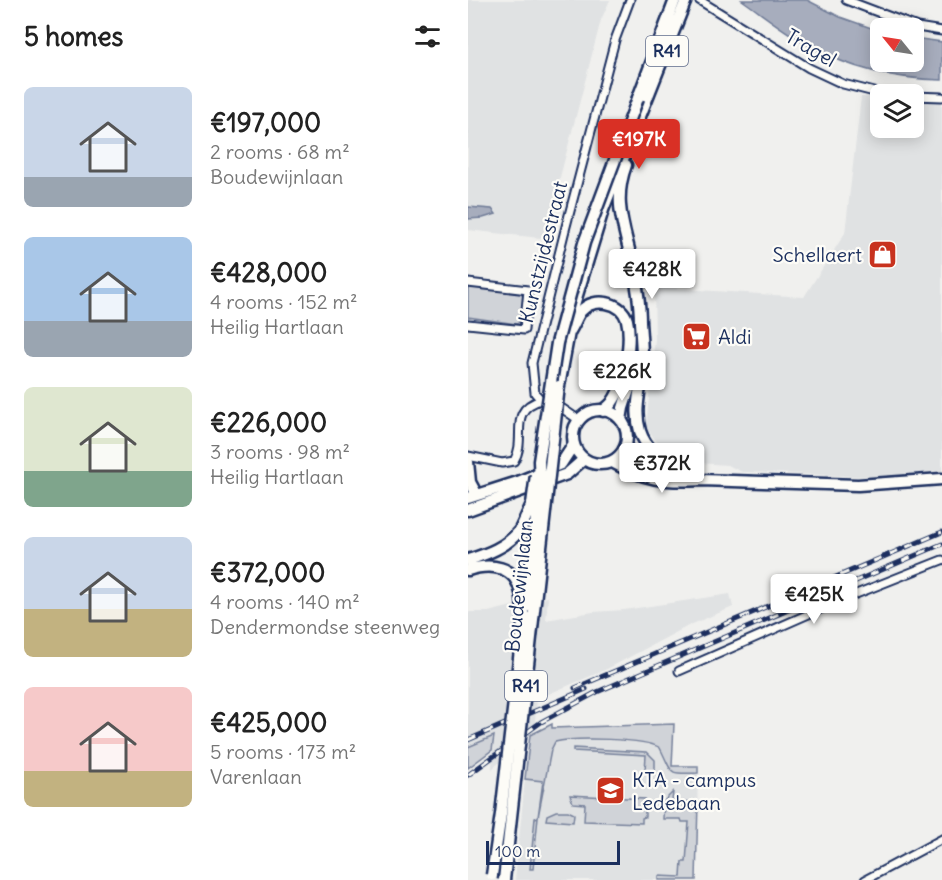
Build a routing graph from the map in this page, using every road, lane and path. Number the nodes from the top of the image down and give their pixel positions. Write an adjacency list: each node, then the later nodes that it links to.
1 (630, 0): 15 (street, Kunstzijdestraat)
2 (675, 0): 10 (main road, R41)
3 (686, 0): 10 (main road, R41)
4 (699, 0): 7 (street, Tragel)
5 (846, 0): 6 (street)
6 (942, 31)
7 (870, 91)
8 (924, 96): 9 (street)
9 (942, 97)
10 (643, 100): 13 (main road, Boudewijnlaan / R41); 14 (main road); 23 (main road, Boudewijnlaan / R41, bridge)
11 (468, 283): 12 (street)
12 (468, 324)
13 (569, 333): 16 (main road, Boudewijnlaan); 38 (main road, Boudewijnlaan / R41, bridge)
14 (640, 344): 18 (main road); 26 (main road)
15 (542, 400): 17 (street); 21 (street)
16 (603, 411): 17 (main road); 18 (main road)
17 (579, 420): 19 (main road)
18 (621, 420): 20 (main road)
19 (574, 444): 22 (main road); 29 (main road)
20 (624, 451): 25 (main road); 26 (main road)
21 (468, 456)
22 (584, 459): 25 (main road); 30 (main road)
23 (539, 460): 31 (main road, Boudewijnlaan, bridge); 34 (main road, Boudewijnlaan / R41, bridge)
24 (468, 462): 29 (main road)
25 (612, 462): 28 (main road)
26 (679, 475): 28 (main road)
27 (942, 479): 28 (main road)
28 (701, 480)
29 (472, 497)
30 (468, 510)
31 (468, 560)
32 (942, 560): 35 (street)
33 (468, 570): 34 (main road, Boudewijnlaan, bridge)
34 (524, 615): 37 (main road, Boudewijnlaan / R41, bridge)
35 (678, 671)
36 (942, 839): 39 (street)
37 (491, 880)
38 (504, 880)
39 (865, 880)

